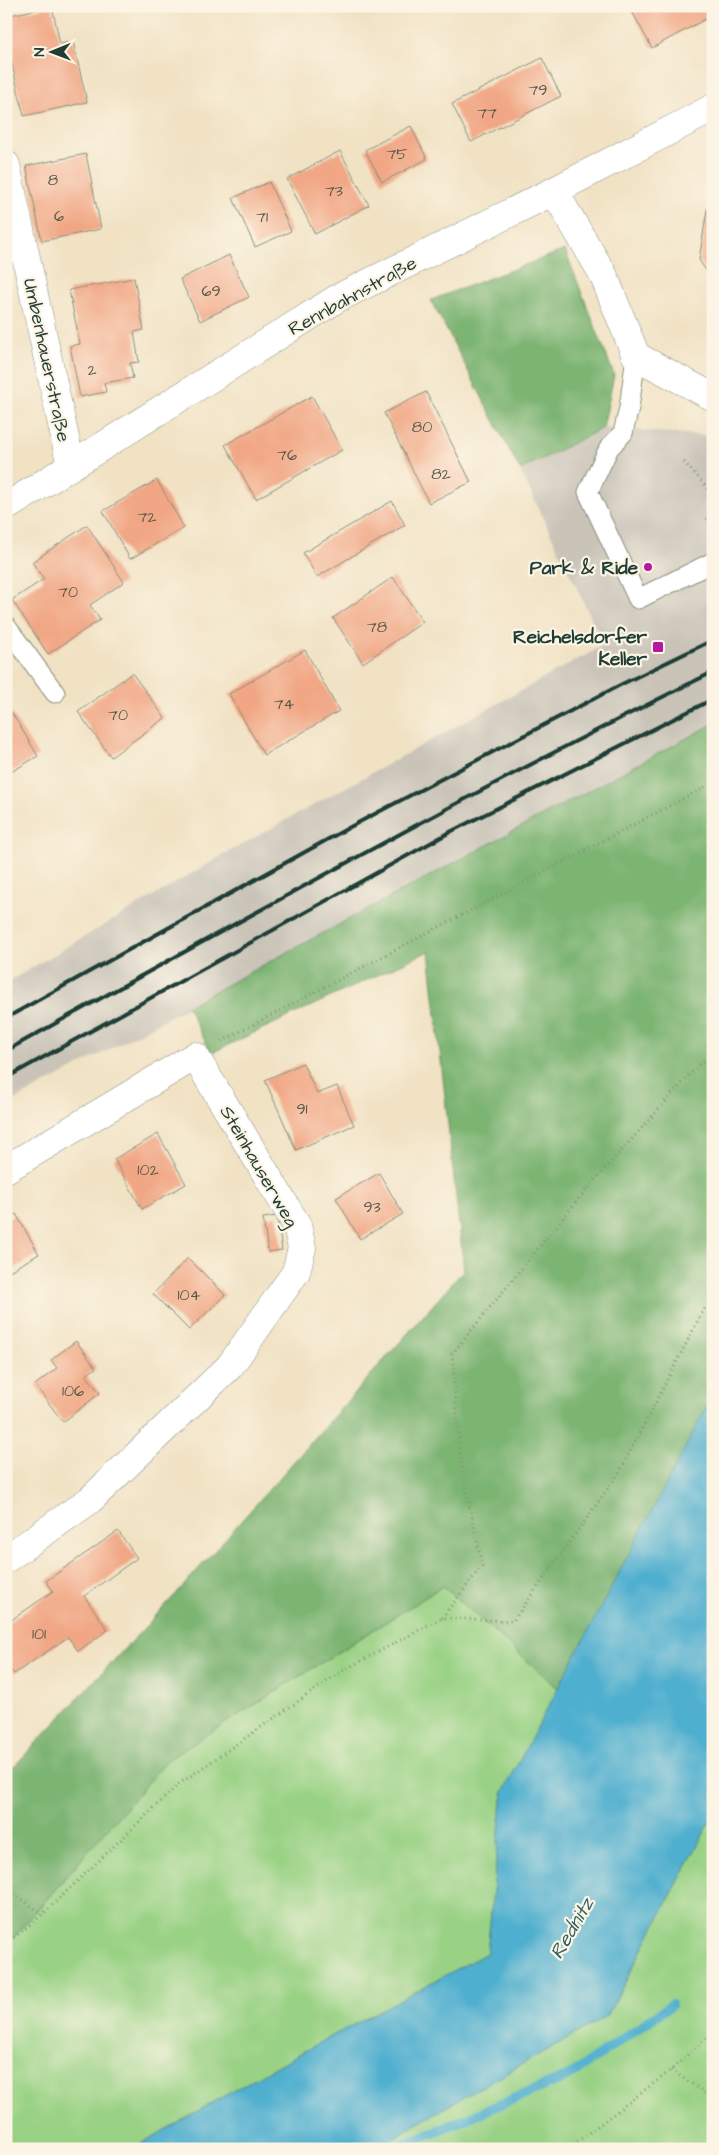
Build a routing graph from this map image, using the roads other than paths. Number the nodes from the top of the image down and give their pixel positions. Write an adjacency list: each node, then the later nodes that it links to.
1 (713, 108): 3 (street, Rennbahnstraße)
2 (6, 165): 6 (street, Umbenhauerstraße)
3 (554, 191): 4 (street); 6 (street, Rennbahnstraße)
4 (636, 356): 5 (street); 8 (lane)
5 (713, 397)
6 (71, 466): 7 (street, Rennbahnstraße)
7 (6, 507)
8 (713, 562)
9 (6, 626): 10 (lane)
10 (55, 693)
11 (6, 1169): 12 (street, Steinhauserweg)
12 (6, 1559)

